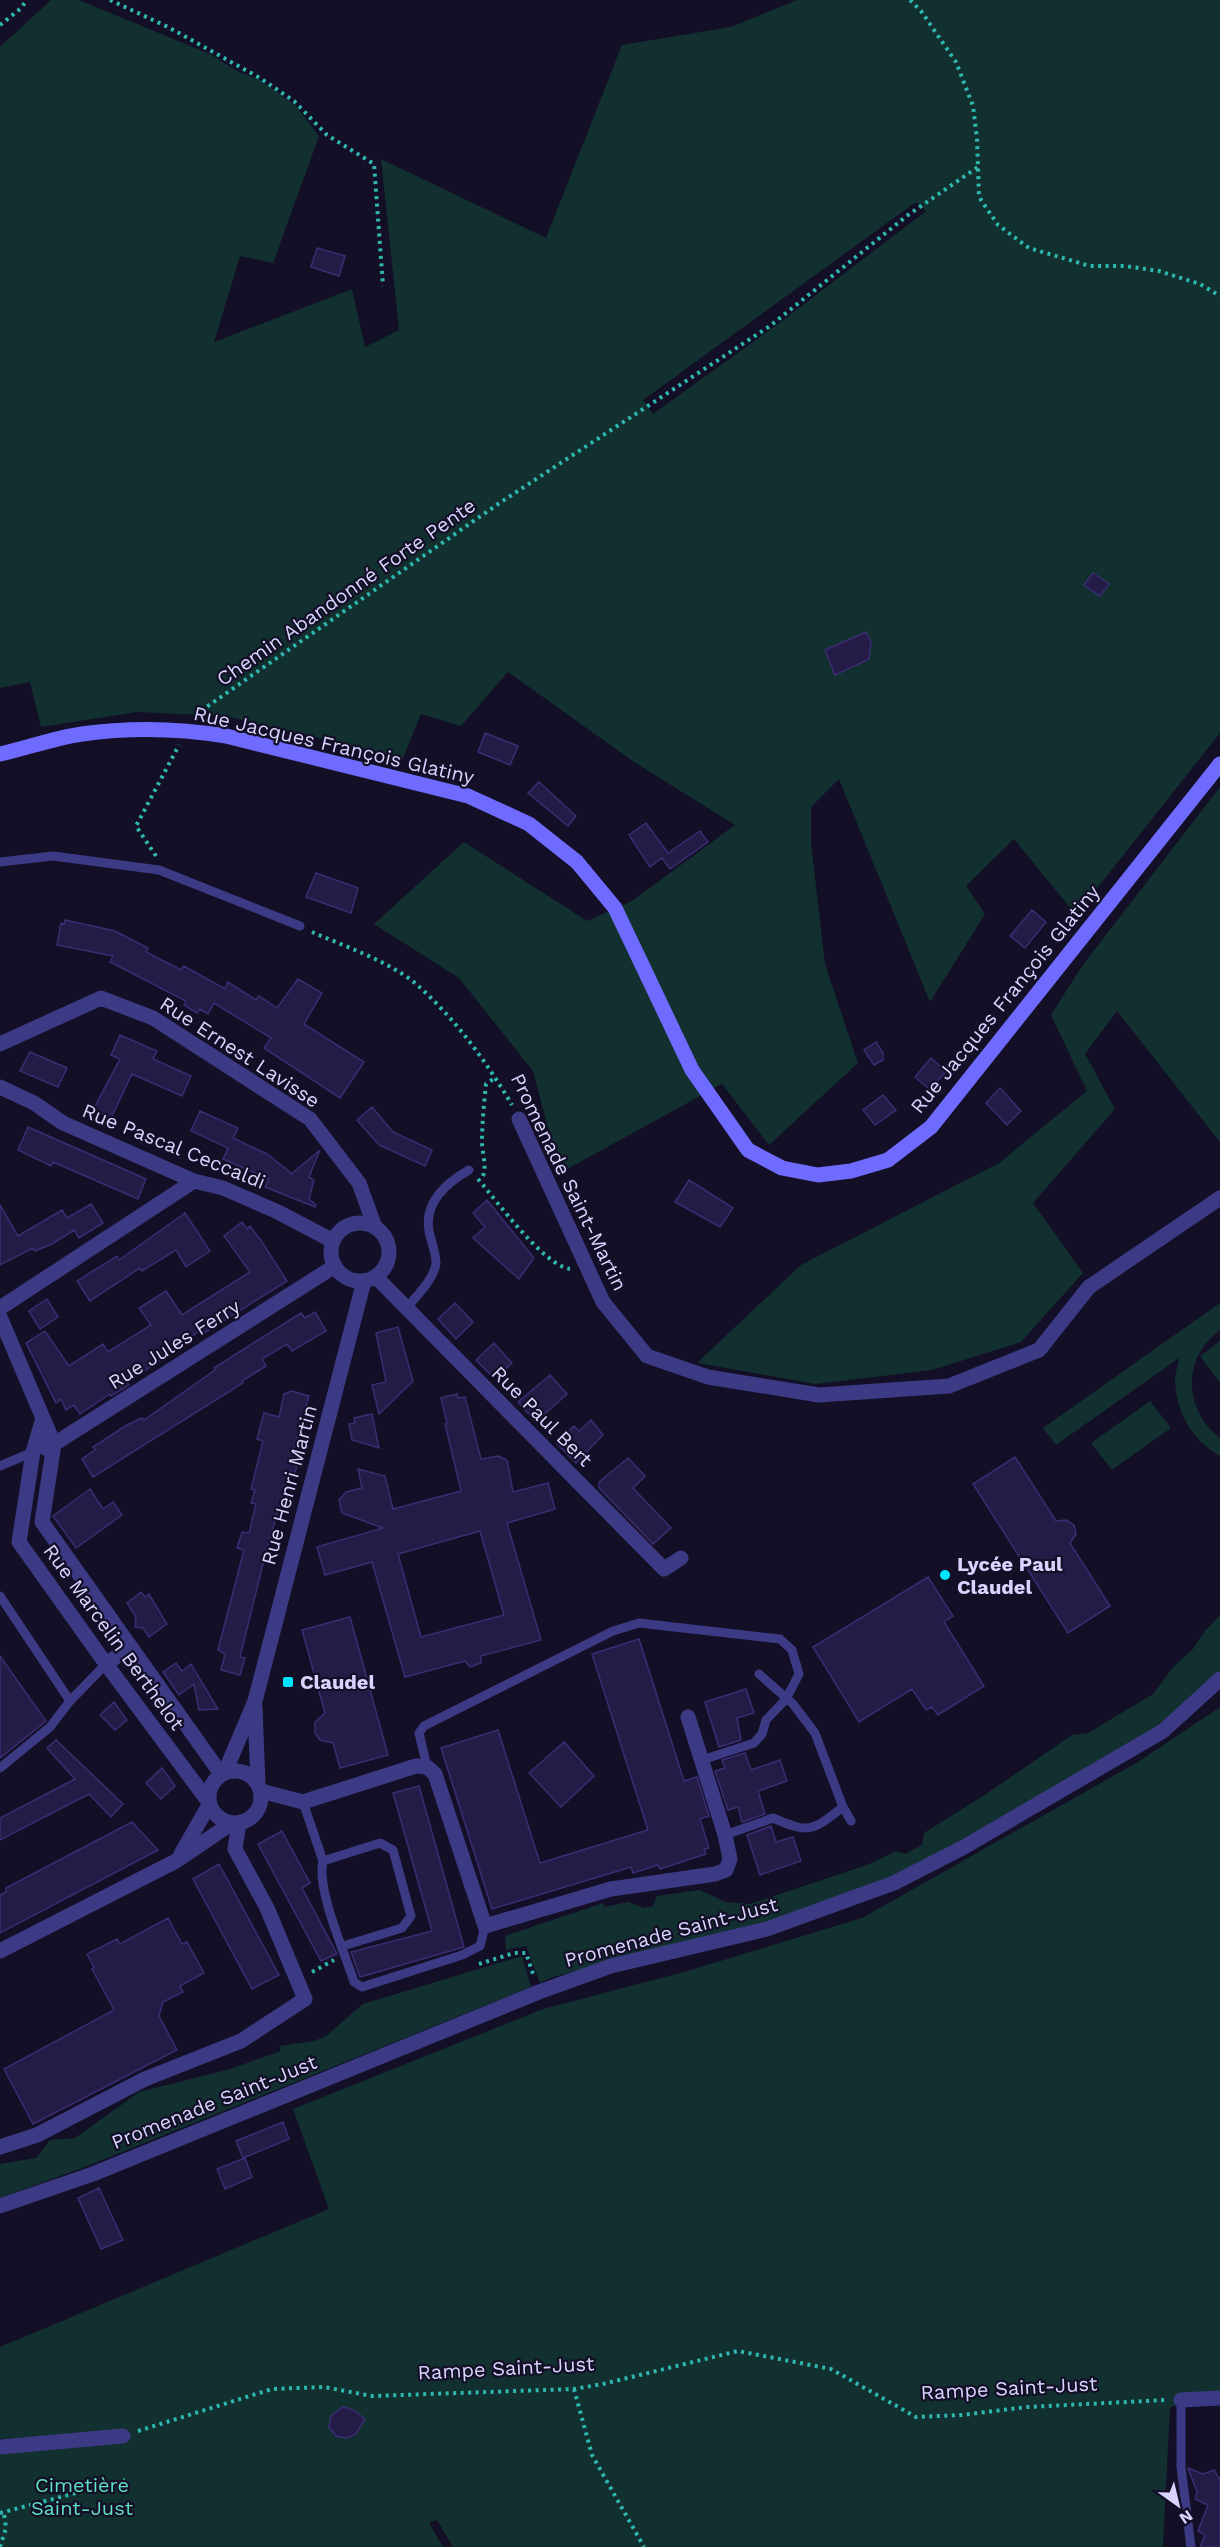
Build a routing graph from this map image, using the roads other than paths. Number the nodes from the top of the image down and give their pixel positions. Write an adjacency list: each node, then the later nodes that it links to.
1 (0, 754): 2 (main road, Rue Jacques François Glatiny)
2 (1220, 764)
3 (0, 862): 4 (lane)
4 (300, 926)
5 (0, 1044): 11 (street, Rue Ernest Lavisse)
6 (0, 1088): 9 (street, Rue Pascal Ceccaldi)
7 (519, 1119): 10 (street, Promenade Saint-Martin)
8 (469, 1170): 16 (lane)
9 (194, 1181): 12 (street, Rue Pascal Ceccaldi); 15 (street)
10 (1220, 1198)
11 (375, 1227): 12 (street); 14 (street)
12 (333, 1241): 13 (street)
13 (335, 1266): 14 (street); 19 (street, Rue Jules Ferry)
14 (370, 1279): 16 (street, Rue Paul Bert); 30 (street, Rue Henri Martin)
15 (0, 1308)
16 (406, 1309): 22 (street, Rue Paul Bert)
17 (0, 1317): 18 (street)
18 (43, 1418): 19 (street); 20 (street, Rue Marcelin Berthelot)
19 (54, 1444): 20 (street, Rue Jules Ferry); 24 (street, Rue Marcelin Berthelot)
20 (33, 1452): 21 (lane); 25 (street, Rue Marcelin Berthelot)
21 (0, 1466)
22 (681, 1558)
23 (0, 1596): 29 (lane)
24 (130, 1647): 25 (street); 35 (street, Rue Marcelin Berthelot)
25 (106, 1664): 29 (lane); 38 (street, Rue Marcelin Berthelot)
26 (759, 1674): 28 (lane)
27 (1220, 1679): 49 (street, Promenade Saint-Just)
28 (786, 1699): 32 (lane); 33 (lane); 39 (lane)
29 (70, 1701): 34 (lane)
30 (255, 1701): 35 (street, Rue Henri Martin); 36 (street, Rue Henri Martin)
31 (688, 1717): 32 (street)
32 (702, 1760): 42 (street)
33 (427, 1767): 37 (street); 45 (street)
34 (0, 1768)
35 (223, 1773): 36 (street); 38 (street)
36 (259, 1788): 37 (street); 41 (street)
37 (303, 1802): 44 (lane)
38 (209, 1803): 41 (street); 43 (street)
39 (843, 1806): 40 (lane); 42 (lane)
40 (851, 1821)
41 (236, 1823): 43 (street); 48 (street)
42 (725, 1835): 45 (street)
43 (176, 1861): 47 (street)
44 (323, 1861): 46 (lane); 46 (lane)
45 (485, 1926): 46 (lane)
46 (344, 1950)
47 (0, 1951)
48 (0, 2147)
49 (0, 2206)
50 (1220, 2398): 51 (street)
51 (1181, 2400): 54 (lane)
52 (123, 2436): 53 (street)
53 (0, 2447)
54 (1191, 2547)

